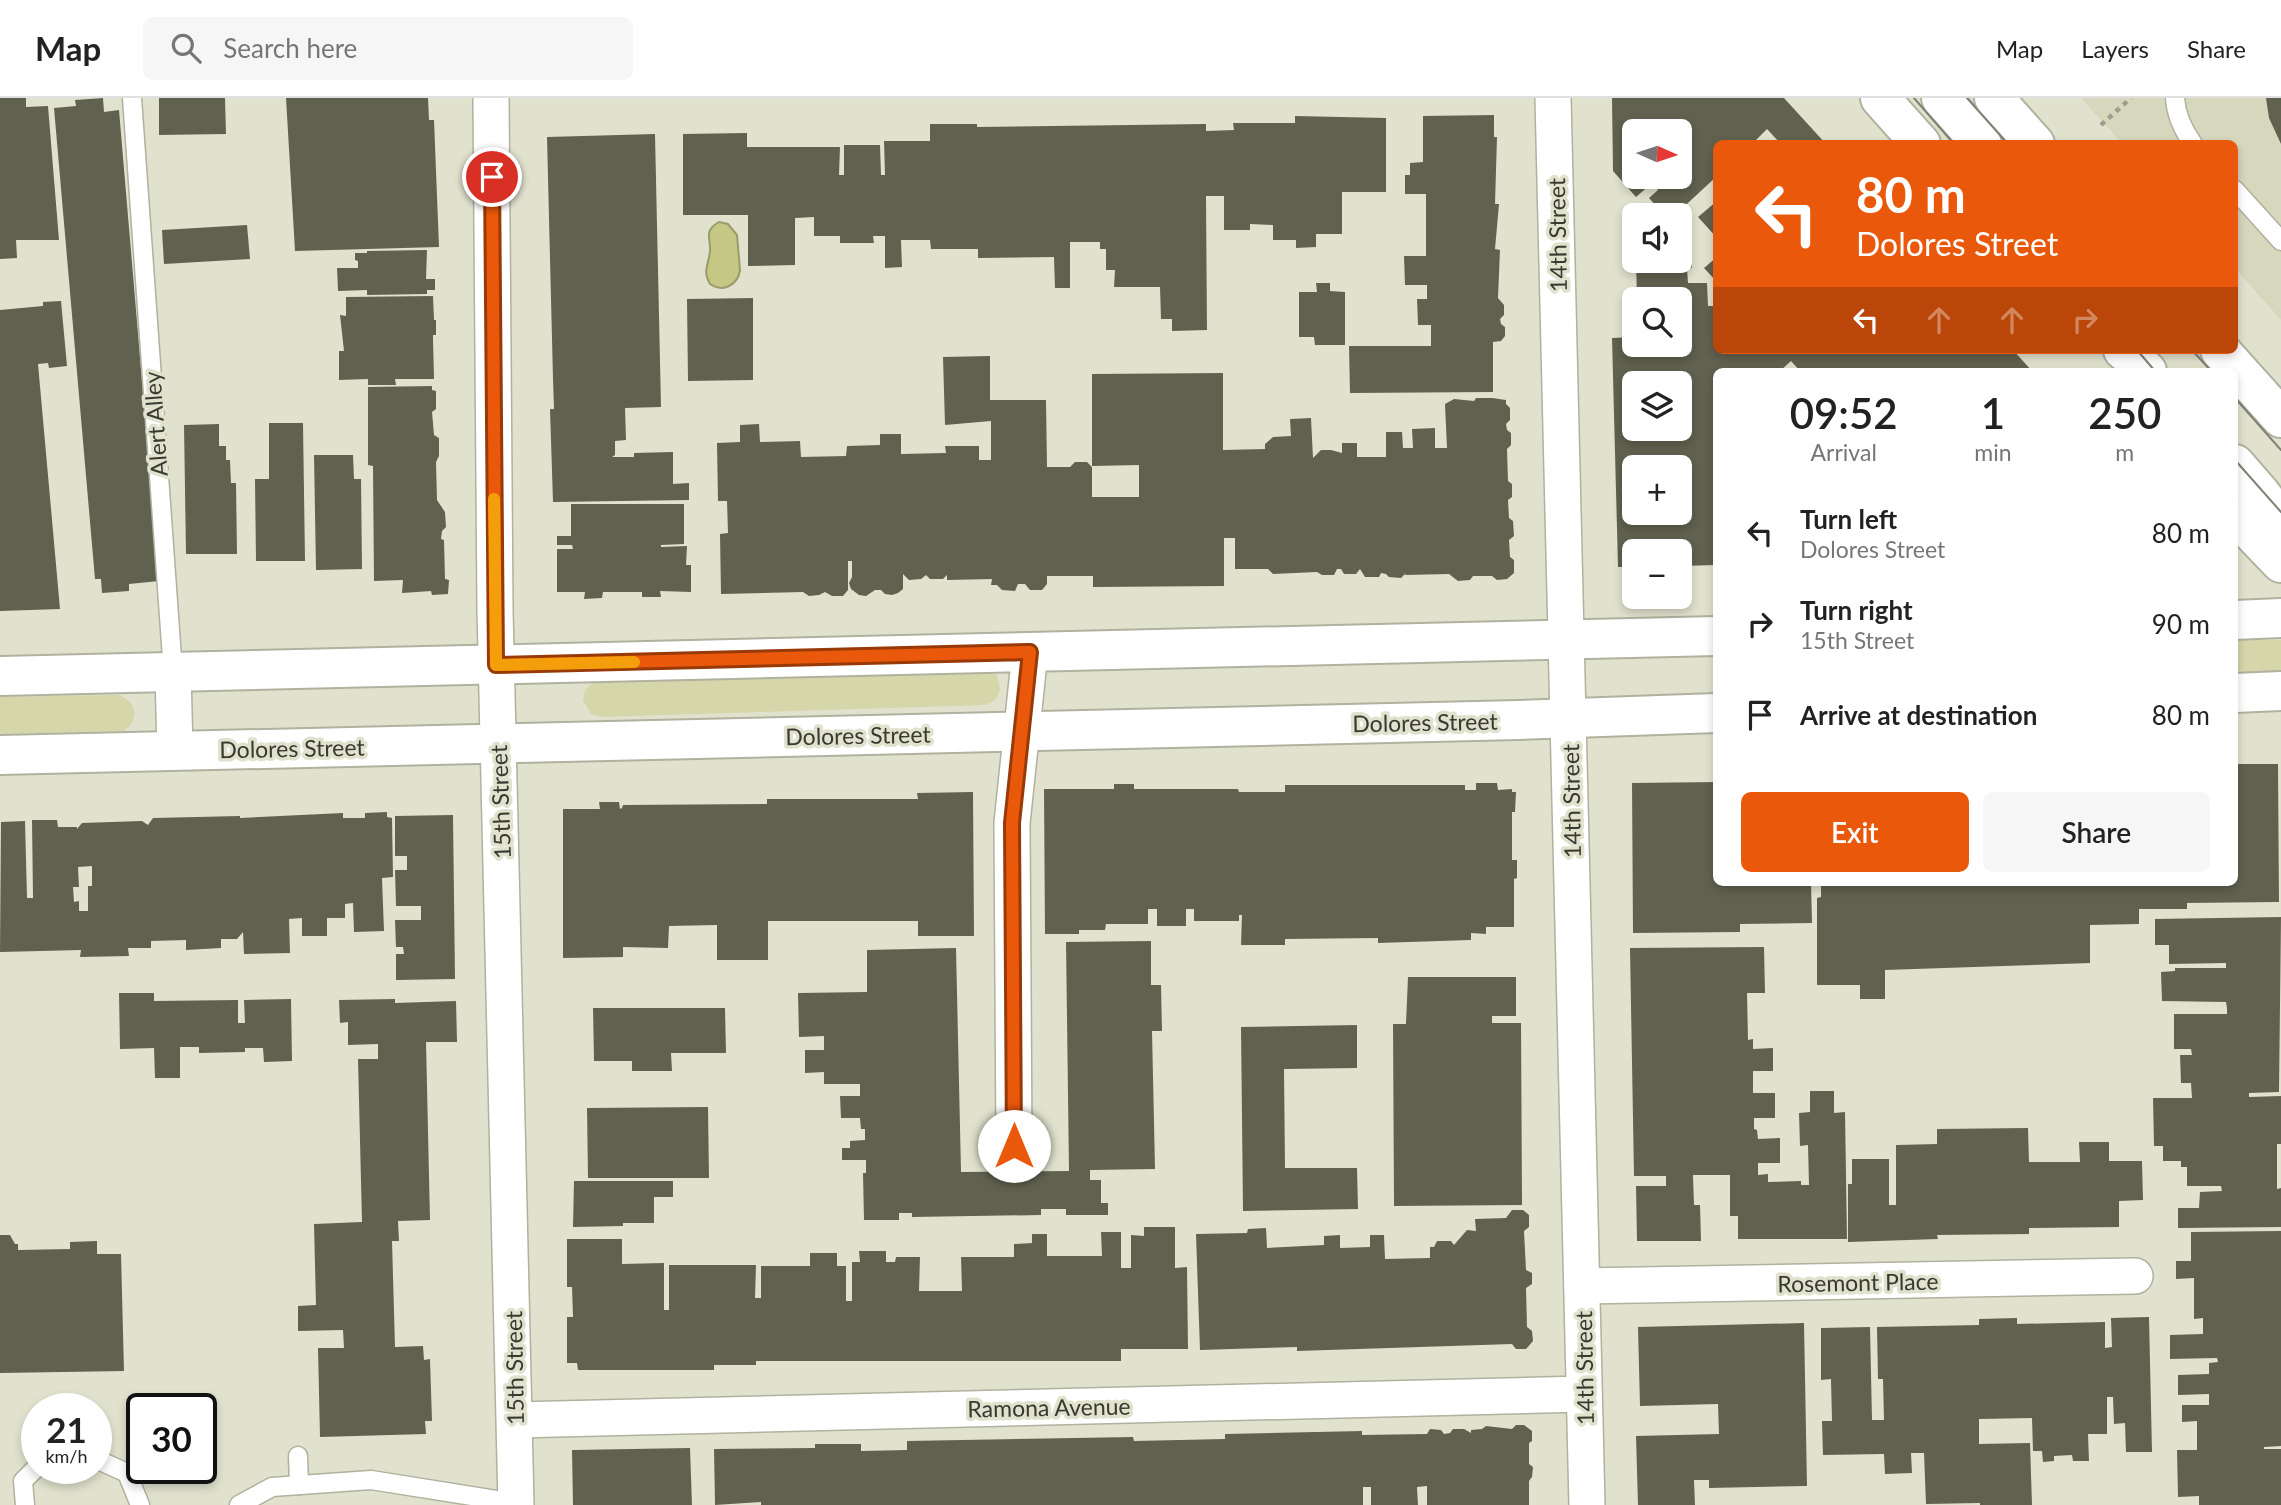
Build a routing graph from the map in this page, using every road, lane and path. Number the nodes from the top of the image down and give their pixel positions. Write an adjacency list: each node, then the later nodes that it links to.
1 (132, 98): 34 (lane, Alert Alley)
2 (491, 98): 33 (street, 15th Street)
3 (1553, 98): 31 (street, 14th Street)
4 (1880, 98): 10 (main road)
5 (1941, 98): 11 (main road)
6 (1994, 98): 12 (main road)
7 (2131, 98): 9 (path)
8 (2175, 98): 13 (lane)
9 (2101, 125)
10 (1917, 140)
11 (1978, 140)
12 (2031, 140)
13 (2190, 140)
14 (2238, 193): 15 (lane)
15 (2281, 241)
16 (2101, 354): 19 (main road)
17 (2128, 354): 20 (main road)
18 (2224, 354): 21 (main road)
19 (2112, 368)
20 (2144, 368)
21 (2236, 368)
22 (2238, 370): 23 (main road)
23 (2281, 418)
24 (2238, 467): 26 (main road)
25 (2238, 518): 27 (main road)
26 (2281, 521)
27 (2281, 563)
28 (2281, 618): 29 (main road)
29 (2238, 620)
30 (1713, 636): 31 (main road)
31 (1567, 640): 32 (main road); 39 (street, 14th Street)
32 (1030, 652): 33 (main road); 40 (street)
33 (496, 665): 34 (main road); 41 (street, 15th Street)
34 (173, 672): 35 (main road); 42 (street, Alert Alley)
35 (0, 676)
36 (2281, 691): 37 (main road)
37 (2238, 693)
38 (1713, 713): 39 (main road, Dolores Street)
39 (1569, 718): 40 (main road, Dolores Street); 46 (street, 14th Street)
40 (1021, 731): 41 (main road, Dolores Street); 44 (street)
41 (498, 743): 42 (main road, Dolores Street); 48 (street, 15th Street)
42 (175, 751): 43 (main road, Dolores Street)
43 (0, 755)
44 (1014, 1146)
45 (2135, 1276): 46 (street, Rosemont Place)
46 (1582, 1286): 47 (street, 14th Street)
47 (1584, 1394): 48 (street, Ramona Avenue); 57 (street, 14th Street)
48 (515, 1420): 53 (street, 15th Street)
49 (298, 1456): 52 (lane)
50 (112, 1466): 55 (lane)
51 (23, 1484): 54 (lane)
52 (299, 1485): 53 (lane); 56 (lane)
53 (516, 1504)
54 (25, 1505)
55 (140, 1505)
56 (239, 1505)
57 (1587, 1505)

